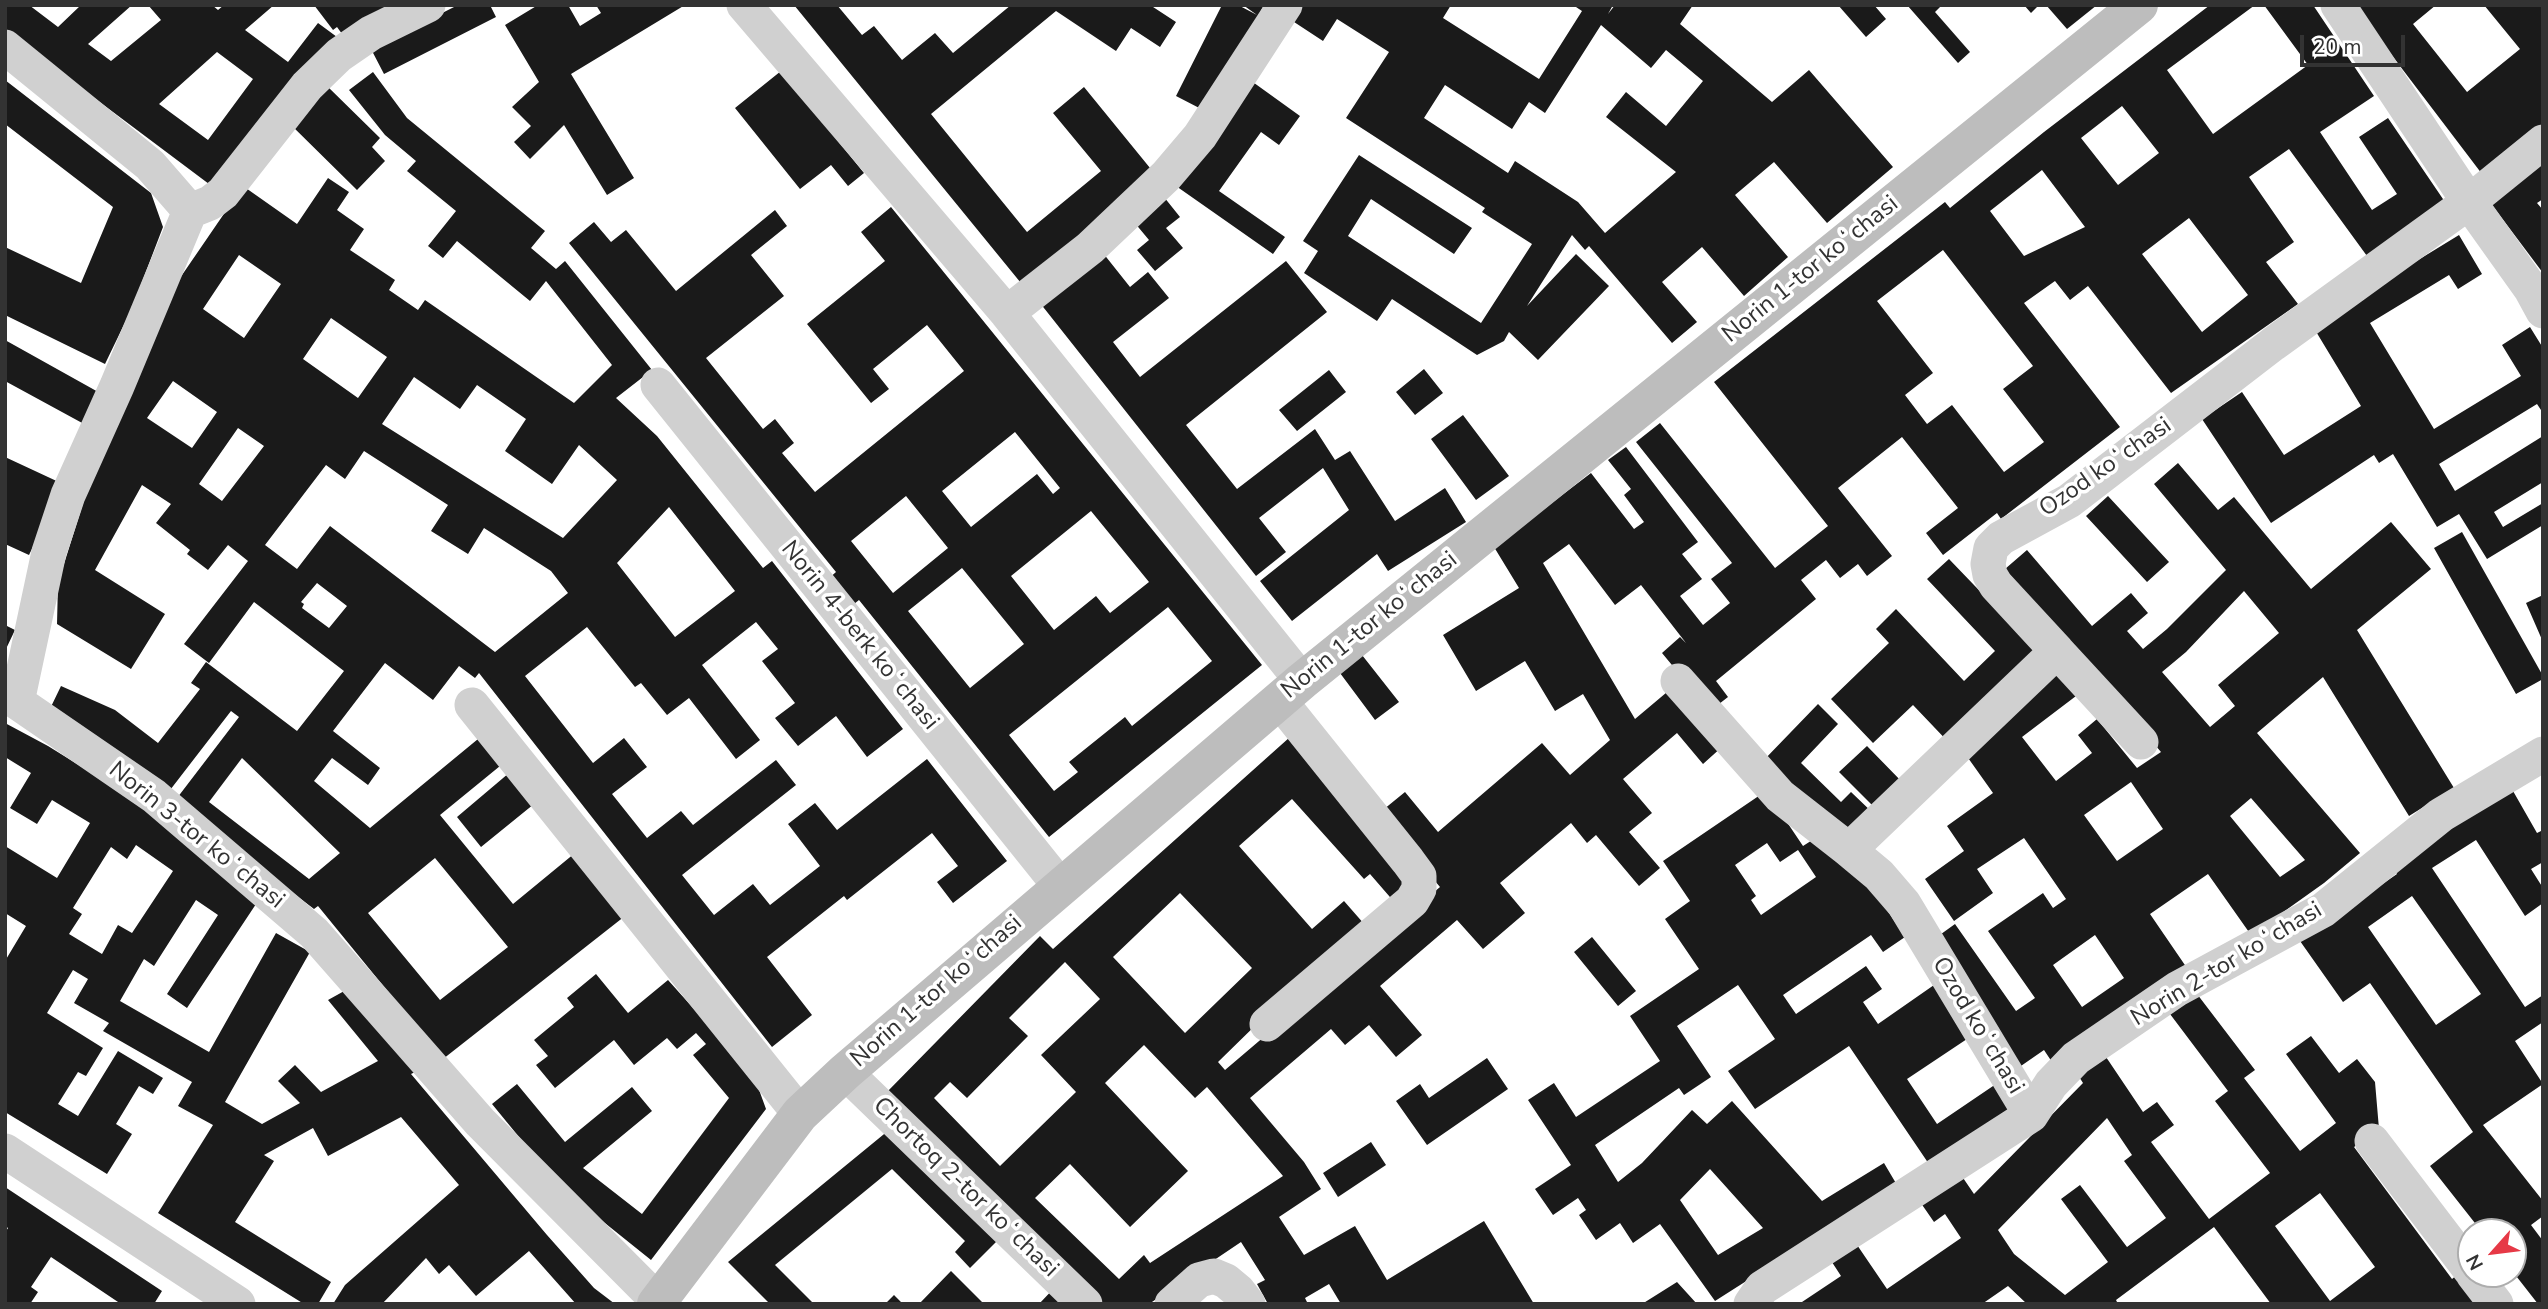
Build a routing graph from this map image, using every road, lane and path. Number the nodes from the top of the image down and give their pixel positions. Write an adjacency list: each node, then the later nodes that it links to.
1 (428, 5): 9 (street)
2 (744, 5): 11 (street)
3 (1285, 5): 11 (street)
4 (2139, 5): 15 (street, Norin 1-tor koʻchasi)
5 (2338, 5): 8 (street)
6 (5, 47): 9 (street)
7 (2543, 142): 8 (street, Ozod koʻchasi)
8 (2469, 202): 10 (street); 13 (street, Ozod koʻchasi)
9 (190, 211): 16 (street, Norin 3-tor koʻchasi)
10 (2543, 311)
11 (1007, 313): 15 (street)
12 (658, 385): 21 (street, Norin 4-berk koʻchasi)
13 (2057, 651): 18 (street); 20 (street)
14 (1678, 681): 20 (street, Ozod koʻchasi)
15 (1290, 690): 21 (street, Norin 1-tor koʻchasi); 22 (street)
16 (11, 699): 31 (street, Norin 3-tor koʻchasi)
17 (472, 705): 24 (street)
18 (2141, 741)
19 (2543, 754): 25 (street, Norin 2-tor koʻchasi)
20 (1849, 849): 25 (street, Ozod koʻchasi)
21 (1060, 886): 23 (street, Norin 1-tor koʻchasi)
22 (1267, 1024)
23 (845, 1072): 24 (street, Norin 1-tor koʻchasi); 33 (street, Chortoq 2-tor koʻchasi)
24 (800, 1114): 31 (street, Norin 1-tor koʻchasi)
25 (2031, 1115): 36 (street, Norin 2-tor koʻchasi)
26 (2372, 1141): 28 (street)
27 (5, 1151): 30 (street)
28 (2457, 1252)
29 (2484, 1288): 37 (street)
30 (199, 1294): 32 (street)
31 (657, 1302)
32 (238, 1304)
33 (1085, 1304)
34 (1172, 1304): 35 (street)
35 (1248, 1304)
36 (1751, 1304)
37 (2496, 1304)

